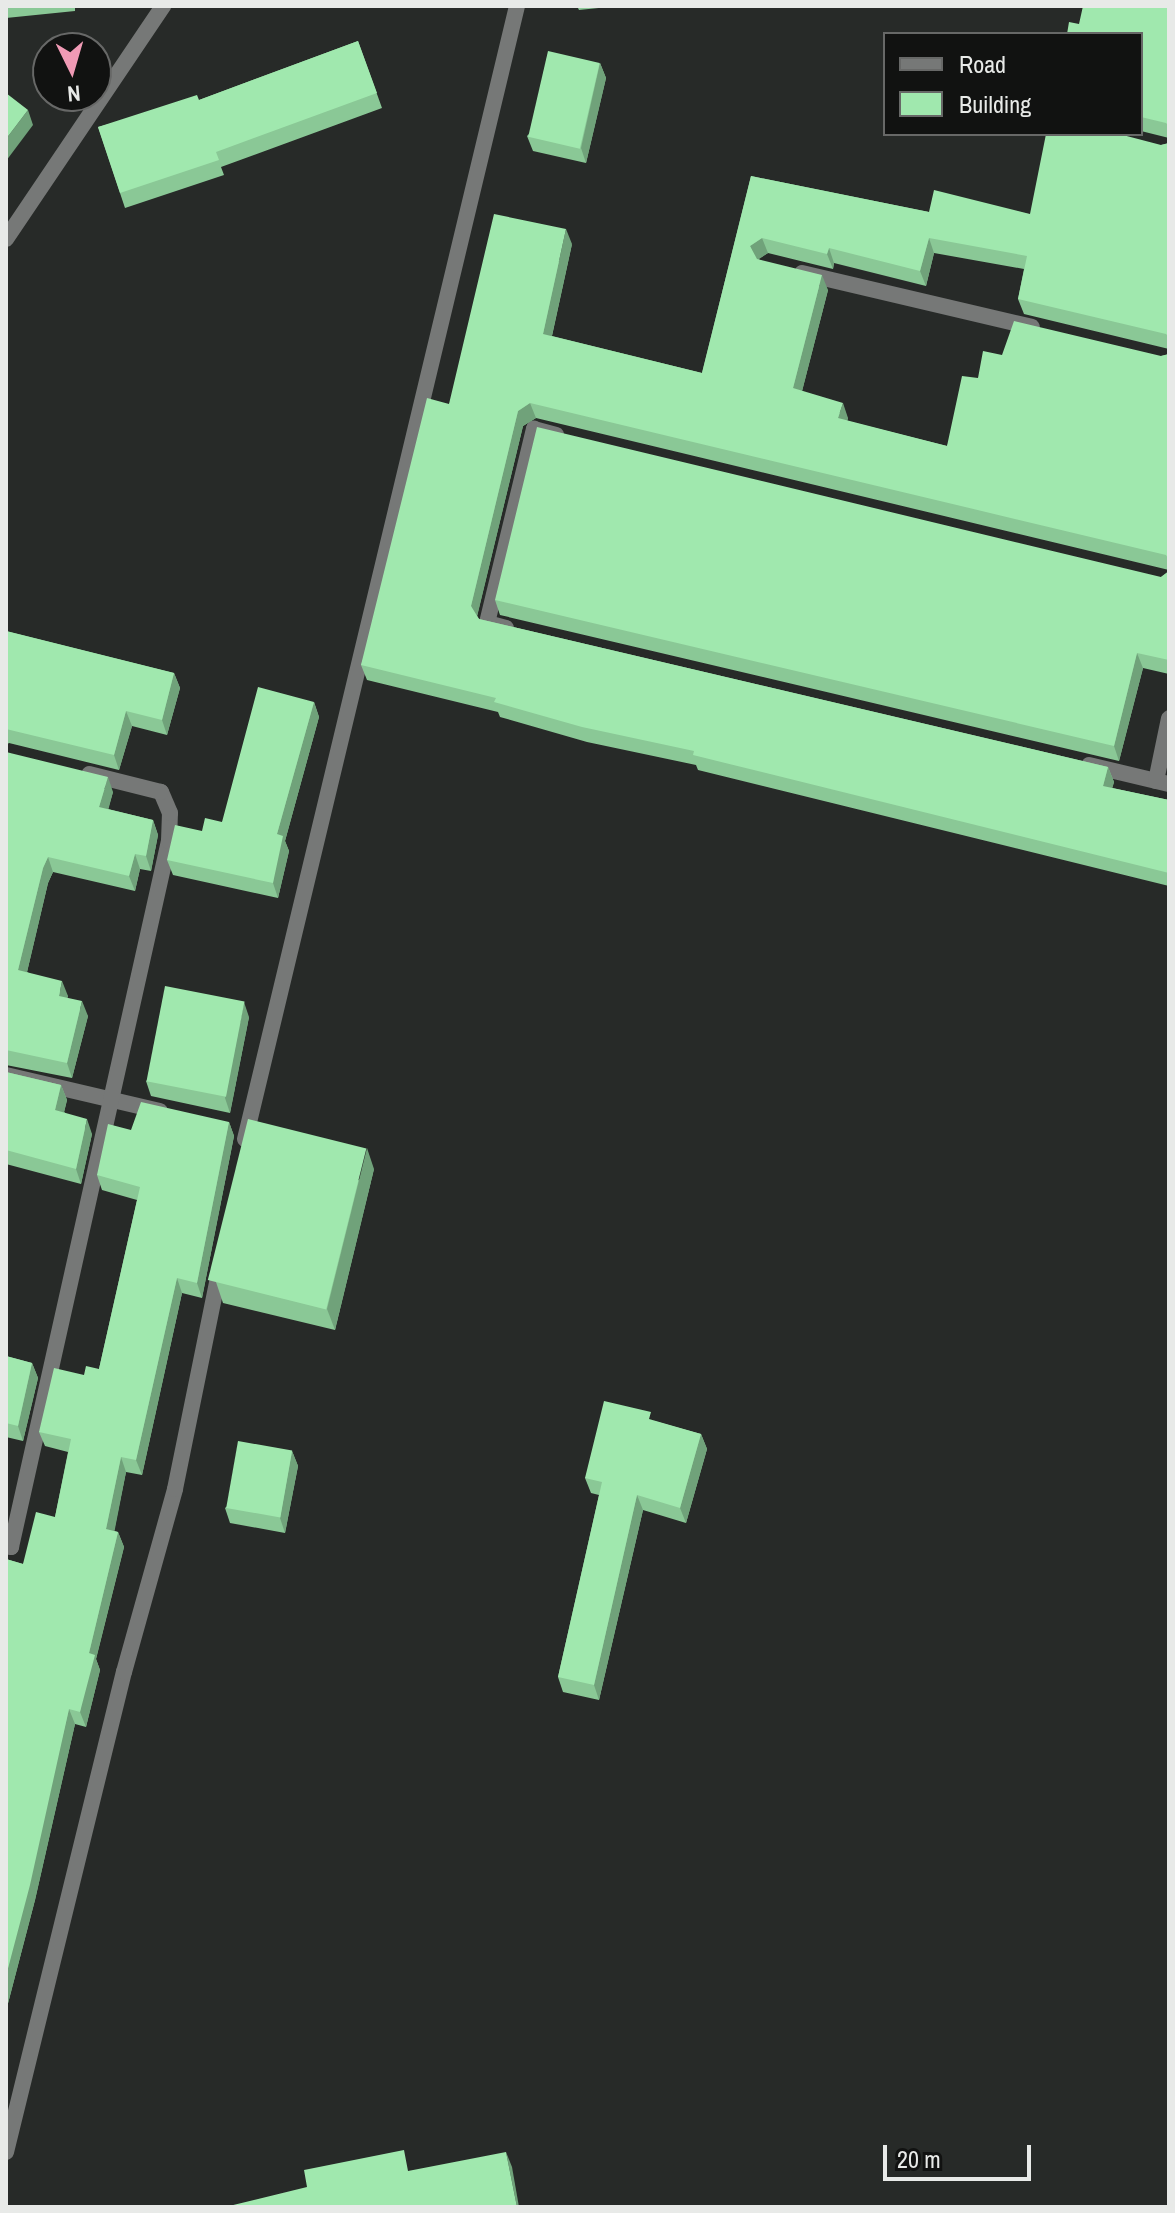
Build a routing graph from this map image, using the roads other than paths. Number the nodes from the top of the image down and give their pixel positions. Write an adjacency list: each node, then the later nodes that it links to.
1 (163, 6): 3 (street)
2 (517, 6): 15 (street)
3 (6, 239)
4 (781, 268): 5 (street)
5 (1045, 330)
6 (581, 441): 7 (street)
7 (518, 631)
8 (1169, 718): 11 (street)
9 (1078, 762): 11 (street)
10 (68, 769): 13 (street)
11 (1162, 782)
12 (6, 1075): 13 (street)
13 (110, 1102): 14 (street); 17 (street)
14 (171, 1114)
15 (242, 1157)
16 (224, 1247): 18 (street)
17 (6, 1544)
18 (6, 2152)

